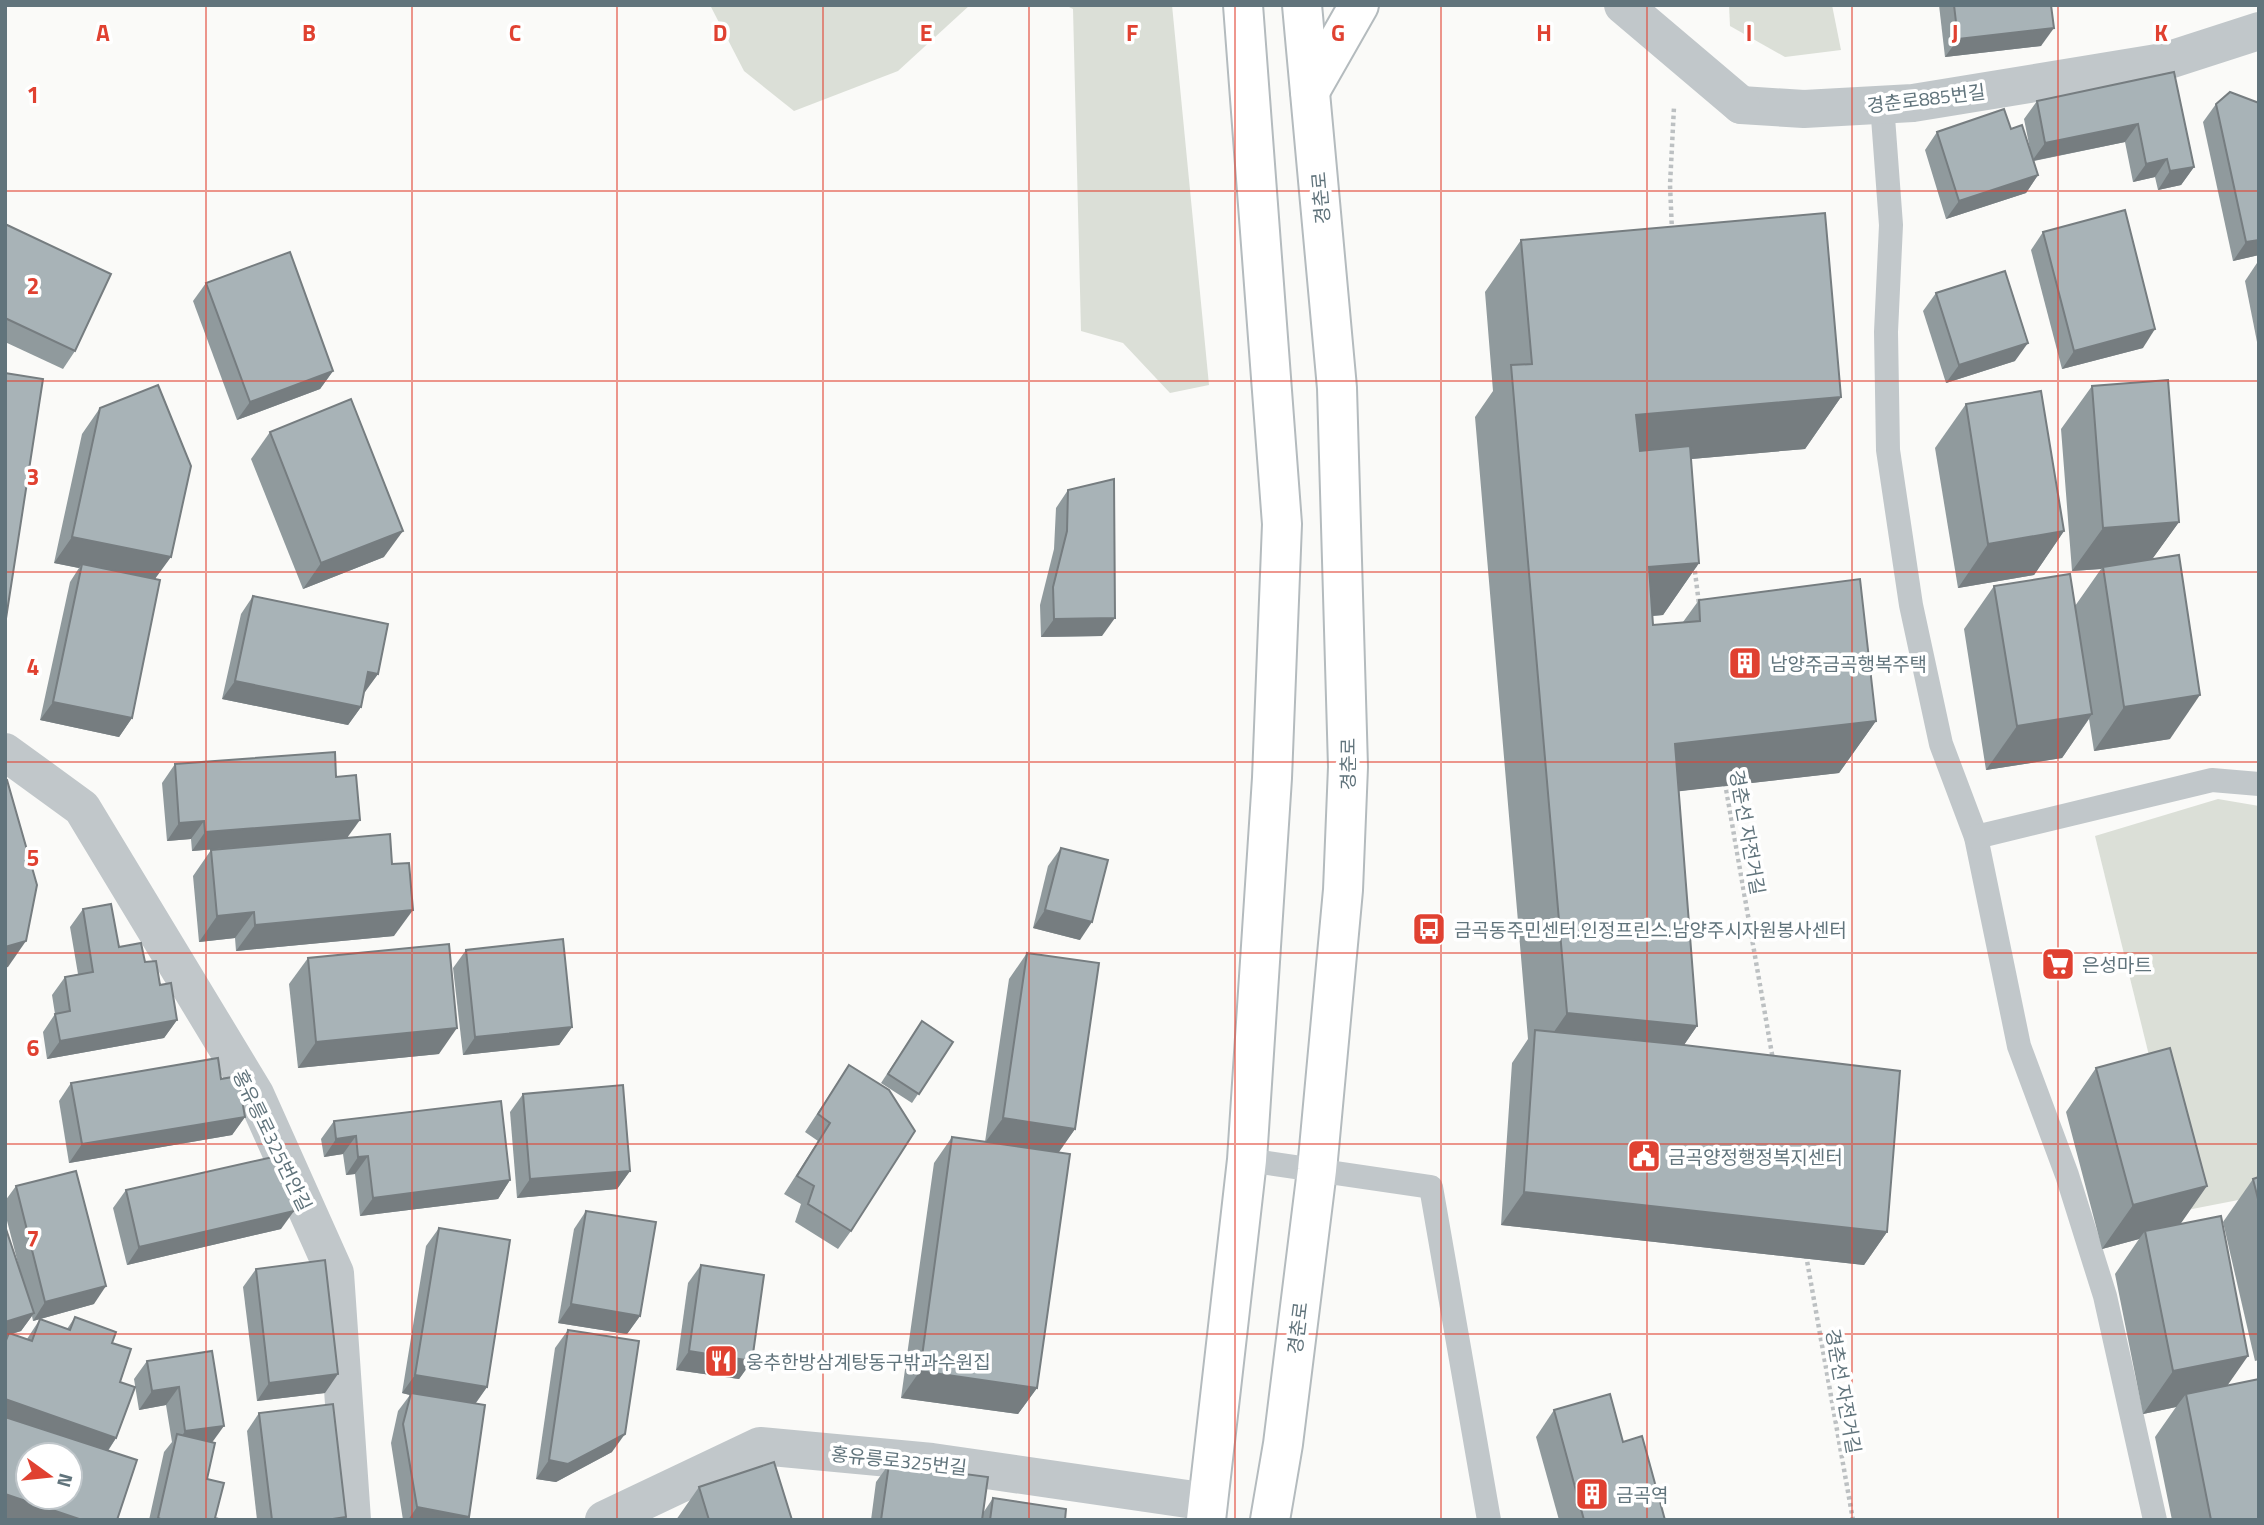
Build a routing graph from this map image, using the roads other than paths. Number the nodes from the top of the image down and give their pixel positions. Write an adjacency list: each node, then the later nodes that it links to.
1 (1243, 5): 11 (street)
2 (1302, 5): 6 (street, 경춘로)
3 (1359, 5): 6 (street)
4 (1623, 5): 7 (street, 경춘로885번길, bridge)
5 (2259, 31): 7 (street, 경춘로885번길)
6 (1310, 91): 12 (street, 경춘로)
7 (1882, 104): 10 (lane)
8 (5, 752): 14 (street, 홍유릉로325번안길)
9 (2259, 784): 10 (lane)
10 (1976, 837): 18 (lane)
11 (1248, 1160): 12 (lane); 13 (street)
12 (1317, 1170): 16 (street, 경춘로); 17 (lane)
13 (1207, 1511): 15 (street, 홍유릉로325번길)
14 (352, 1520)
15 (604, 1520)
16 (1270, 1520)
17 (1489, 1520)
18 (2155, 1520)

